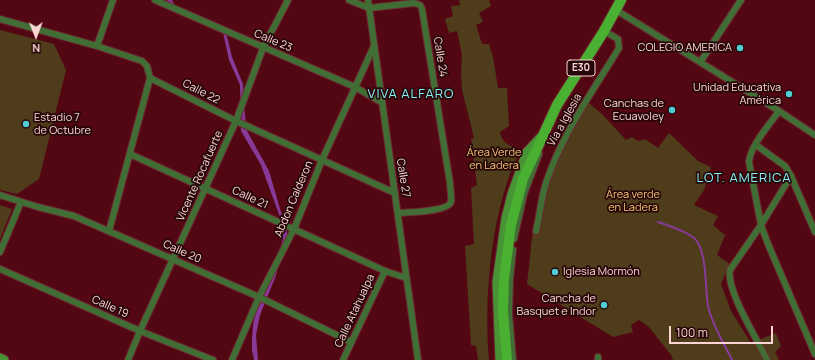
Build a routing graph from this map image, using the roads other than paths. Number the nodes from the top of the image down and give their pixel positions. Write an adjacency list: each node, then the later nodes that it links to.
1 (113, 0): 12 (street)
2 (155, 0): 14 (street, Calle 23)
3 (288, 0): 14 (street, Vicente Rocafuerte)
4 (349, 0): 8 (street, Calle 24)
5 (368, 0): 8 (street, Calle 27)
6 (621, 0): 9 (main road, E30)
7 (741, 0): 15 (street)
8 (369, 8): 13 (street, Calle 27); 31 (street, Calle 24)
9 (616, 10): 11 (main road, E30); 15 (street)
10 (0, 19): 12 (street)
11 (604, 31): 22 (main road, E30); 35 (street, Vía a Iglesia)
12 (97, 46): 16 (street)
13 (374, 46): 17 (street, Abdon Calderon); 18 (street, Calle 27)
14 (263, 48): 17 (street, Calle 23); 20 (street, Vicente Rocafuerte)
15 (701, 61): 19 (street)
16 (150, 78): 20 (street, Calle 22); 24 (street)
17 (355, 87): 18 (street, Calle 23); 25 (street, Abdon Calderon)
18 (382, 102): 28 (street, Calle 27)
19 (779, 111): 21 (street); 23 (street)
20 (236, 121): 25 (street, Calle 22); 27 (street, Vicente Rocafuerte)
21 (815, 135)
22 (540, 140): 53 (main road, E30); 54 (main road); 55 (street, E30)
23 (756, 145): 26 (street); 32 (street)
24 (130, 154): 27 (street, Calle 21); 34 (street)
25 (322, 160): 28 (street, Calle 22); 33 (street, Abdon Calderon)
26 (791, 176): 32 (street); 36 (street)
27 (206, 188): 33 (street, Calle 21); 38 (street, Vicente Rocafuerte)
28 (395, 193): 31 (street, Calle 27)
29 (0, 195): 30 (street, Calle 20)
30 (21, 202): 34 (street, Calle 20); 37 (street)
31 (399, 213): 41 (street, Calle 27)
32 (761, 225): 45 (street); 56 (street)
33 (294, 229): 40 (street, Calle 21); 42 (street, Abdon Calderon)
34 (109, 231): 38 (street, Calle 20)
35 (536, 231)
36 (815, 232)
37 (0, 252)
38 (174, 259): 42 (street, Calle 20); 43 (street, Vicente Rocafuerte)
39 (0, 269): 43 (street, Calle 19)
40 (385, 271): 41 (street, Calle 21); 44 (street, Calle Atahualpa)
41 (406, 278): 52 (street, Calle 27)
42 (259, 296): 44 (street, Calle 20); 50 (street, Abdon Calderon)
43 (140, 332): 48 (street, Vicente Rocafuerte); 49 (street, Calle 19)
44 (351, 342): 51 (street, Calle Atahualpa)
45 (815, 354)
46 (0, 358): 47 (main road)
47 (4, 360)
48 (128, 360)
49 (213, 360)
50 (232, 360)
51 (343, 360)
52 (418, 360)
53 (500, 360)
54 (507, 360)
55 (512, 360)
56 (767, 360)

